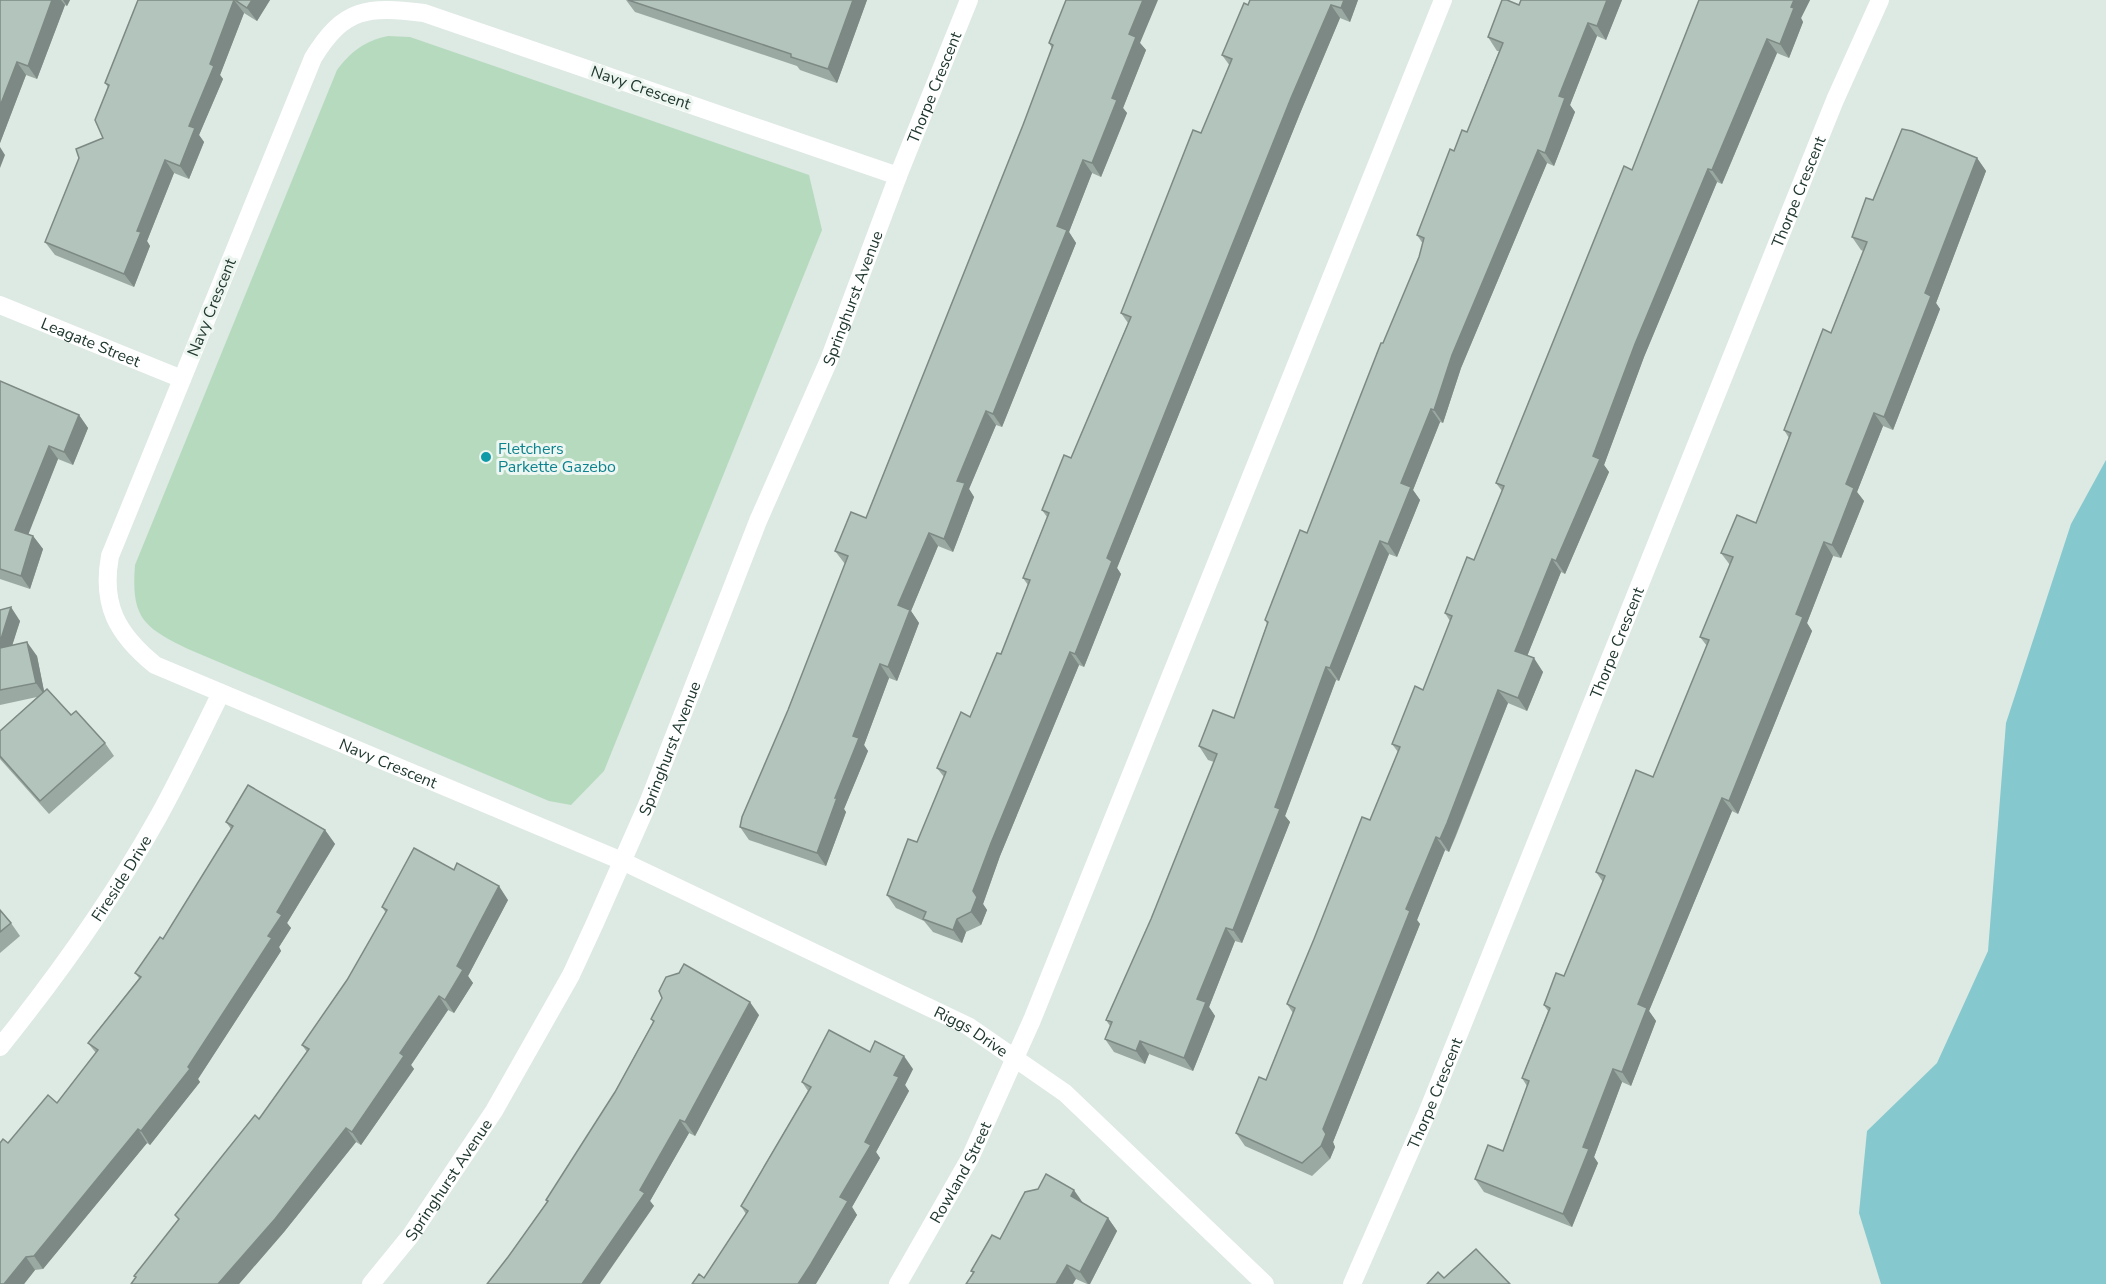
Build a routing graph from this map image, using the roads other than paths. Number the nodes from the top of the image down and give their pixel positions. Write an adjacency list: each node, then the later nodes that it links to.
1 (969, 0): 4 (street, Thorpe Crescent)
2 (1443, 0): 10 (street)
3 (1880, 0): 14 (street, Thorpe Crescent)
4 (898, 176): 6 (street, Navy Crescent); 8 (street, Springhurst Avenue)
5 (0, 305): 6 (street, Leagate Street)
6 (182, 379): 7 (street, Navy Crescent)
7 (221, 693): 8 (street, Navy Crescent); 9 (street, Fireside Drive)
8 (622, 861): 10 (street, Riggs Drive); 11 (street, Springhurst Avenue)
9 (0, 1047)
10 (1015, 1059): 12 (street, Rowland Street); 13 (street, Riggs Drive)
11 (371, 1284)
12 (898, 1284)
13 (1265, 1284)
14 (1352, 1284)

